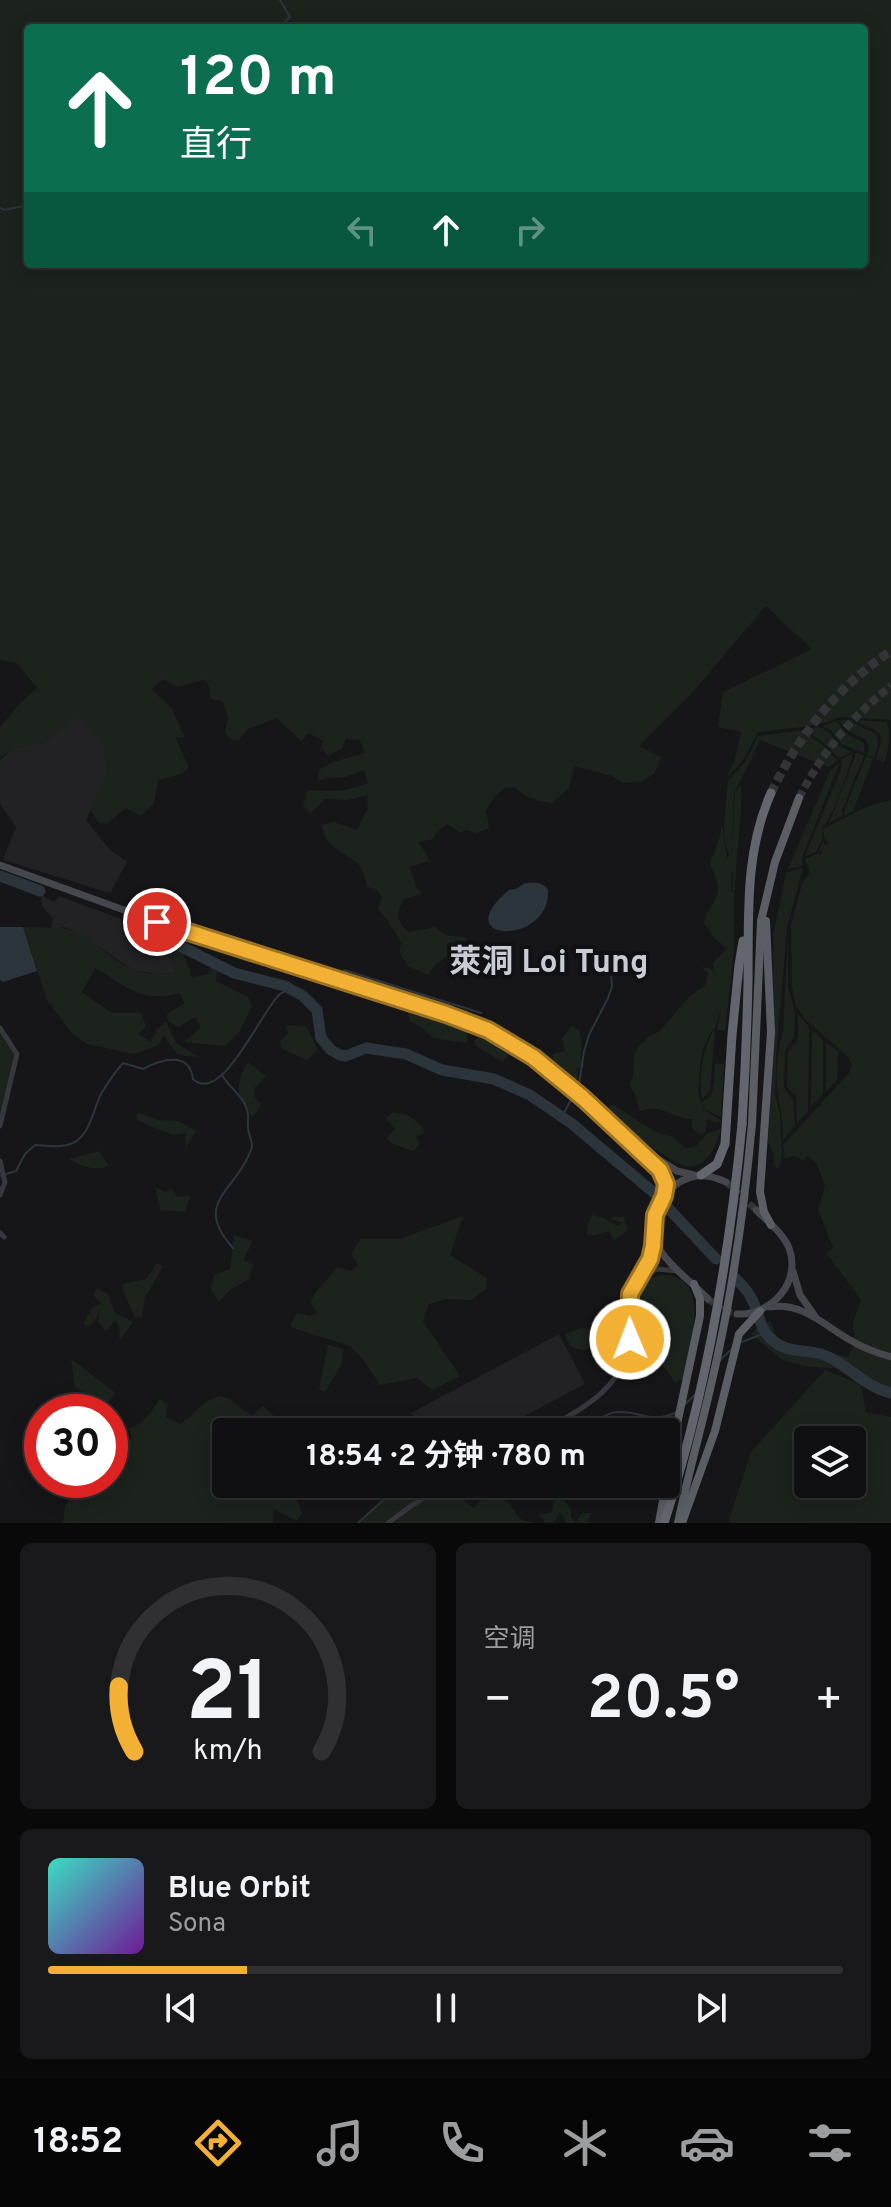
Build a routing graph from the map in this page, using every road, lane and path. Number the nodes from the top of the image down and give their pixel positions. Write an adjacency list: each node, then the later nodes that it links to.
1 (771, 793): 5 (highway)
2 (799, 798): 4 (highway)
3 (0, 865): 9 (main road)
4 (766, 896): 7 (highway); 16 (highway)
5 (748, 918): 7 (highway); 11 (highway)
6 (0, 1028): 8 (street)
7 (747, 1124): 29 (highway, bridge); 30 (highway, bridge)
8 (0, 1126)
9 (629, 1141): 11 (main road); 13 (main road)
10 (0, 1161): 14 (street)
11 (698, 1176): 12 (main road); 13 (main road)
12 (726, 1182)
13 (669, 1186): 17 (main road)
14 (0, 1195)
15 (756, 1210): 16 (main road)
16 (771, 1225): 18 (main road)
17 (653, 1230): 19 (main road); 20 (street)
18 (792, 1268): 23 (main road); 24 (main road)
19 (684, 1274): 20 (street); 21 (main road)
20 (638, 1279): 26 (street)
21 (694, 1284): 22 (main road); 29 (highway)
22 (708, 1299)
23 (768, 1307): 24 (main road); 30 (highway)
24 (817, 1318): 25 (main road)
25 (891, 1357)
26 (565, 1418)
27 (424, 1498): 28 (street)
28 (388, 1523)
29 (662, 1523)
30 (680, 1523)

